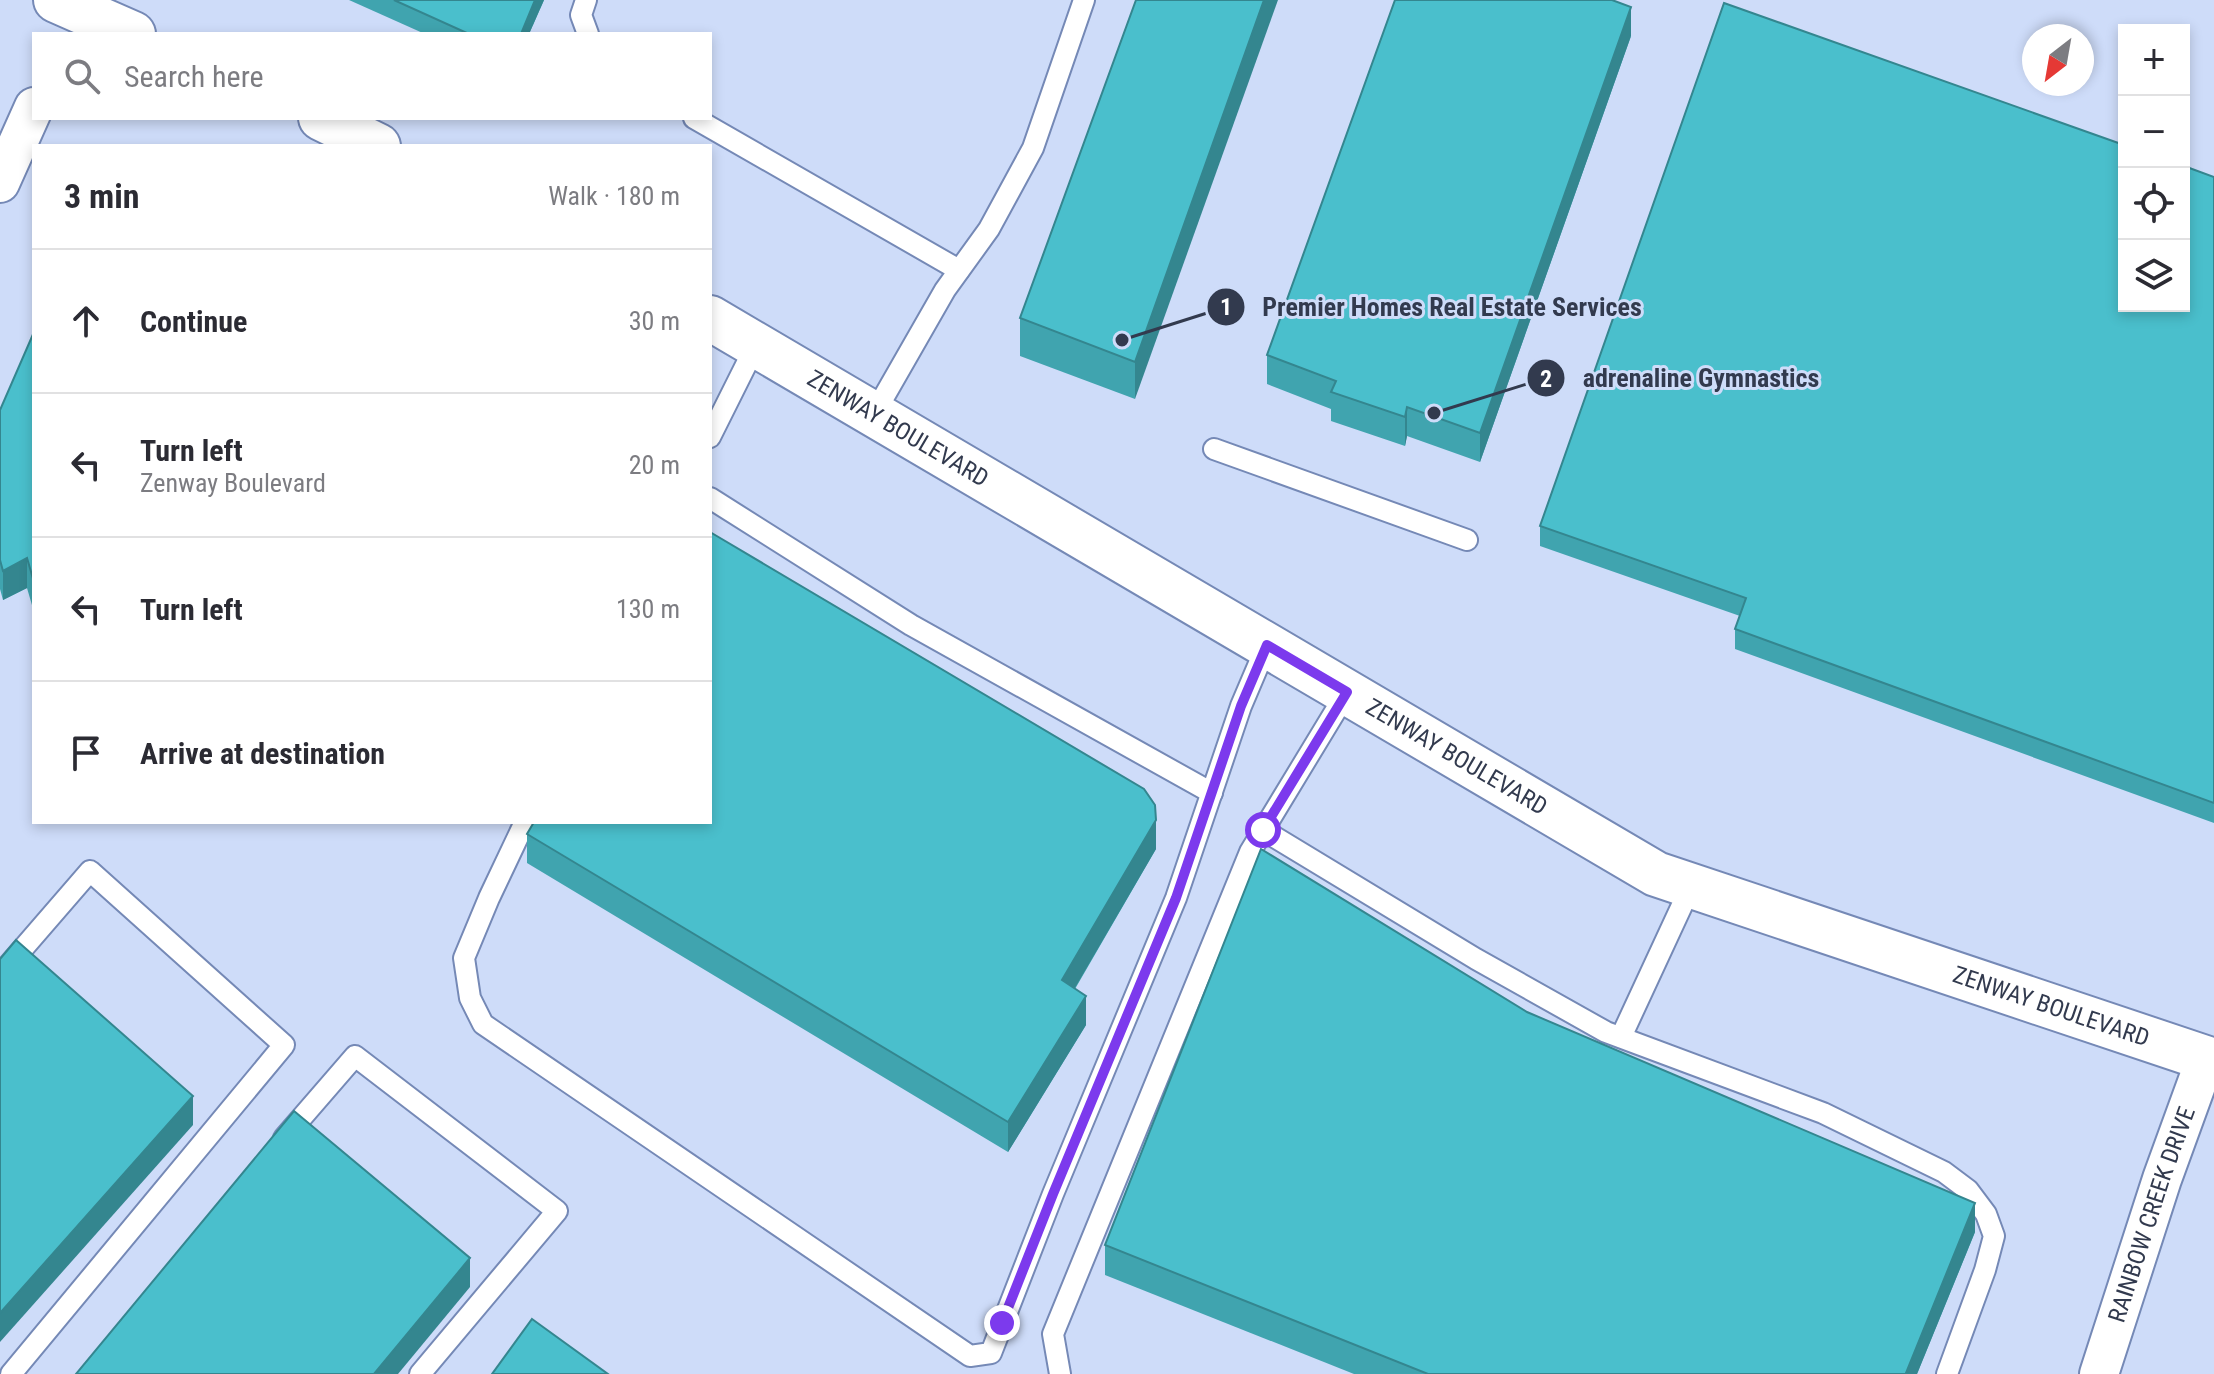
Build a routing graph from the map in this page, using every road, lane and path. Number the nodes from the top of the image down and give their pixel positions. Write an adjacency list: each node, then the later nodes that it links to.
1 (586, 0): 5 (lane)
2 (1084, 0): 11 (lane)
3 (70, 11): 4 (street)
4 (128, 32)
5 (587, 32)
6 (32, 111): 10 (street)
7 (325, 120): 9 (street)
8 (697, 120): 11 (lane)
9 (374, 144)
10 (0, 183)
11 (959, 270): 14 (lane)
12 (712, 319): 13 (street, ZENWAY BOULEVARD)
13 (756, 345): 14 (street, ZENWAY BOULEVARD); 15 (lane)
14 (874, 414): 19 (street, ZENWAY BOULEVARD)
15 (712, 433)
16 (1214, 449): 18 (lane)
17 (712, 499): 21 (lane)
18 (1467, 540)
19 (1267, 645): 20 (street, ZENWAY BOULEVARD); 21 (lane)
20 (1347, 692): 23 (lane); 24 (street, ZENWAY BOULEVARD)
21 (1212, 793): 22 (lane)
22 (524, 824)
23 (1263, 830): 26 (lane); 31 (lane)
24 (1691, 886): 26 (lane); 27 (street, ZENWAY BOULEVARD)
25 (0, 975): 29 (lane)
26 (1621, 1037): 32 (lane)
27 (2210, 1059): 33 (street, RAINBOW CREEK DRIVE)
28 (275, 1150): 30 (lane)
29 (11, 1374)
30 (420, 1374)
31 (1060, 1374)
32 (1947, 1374)
33 (2099, 1374)

